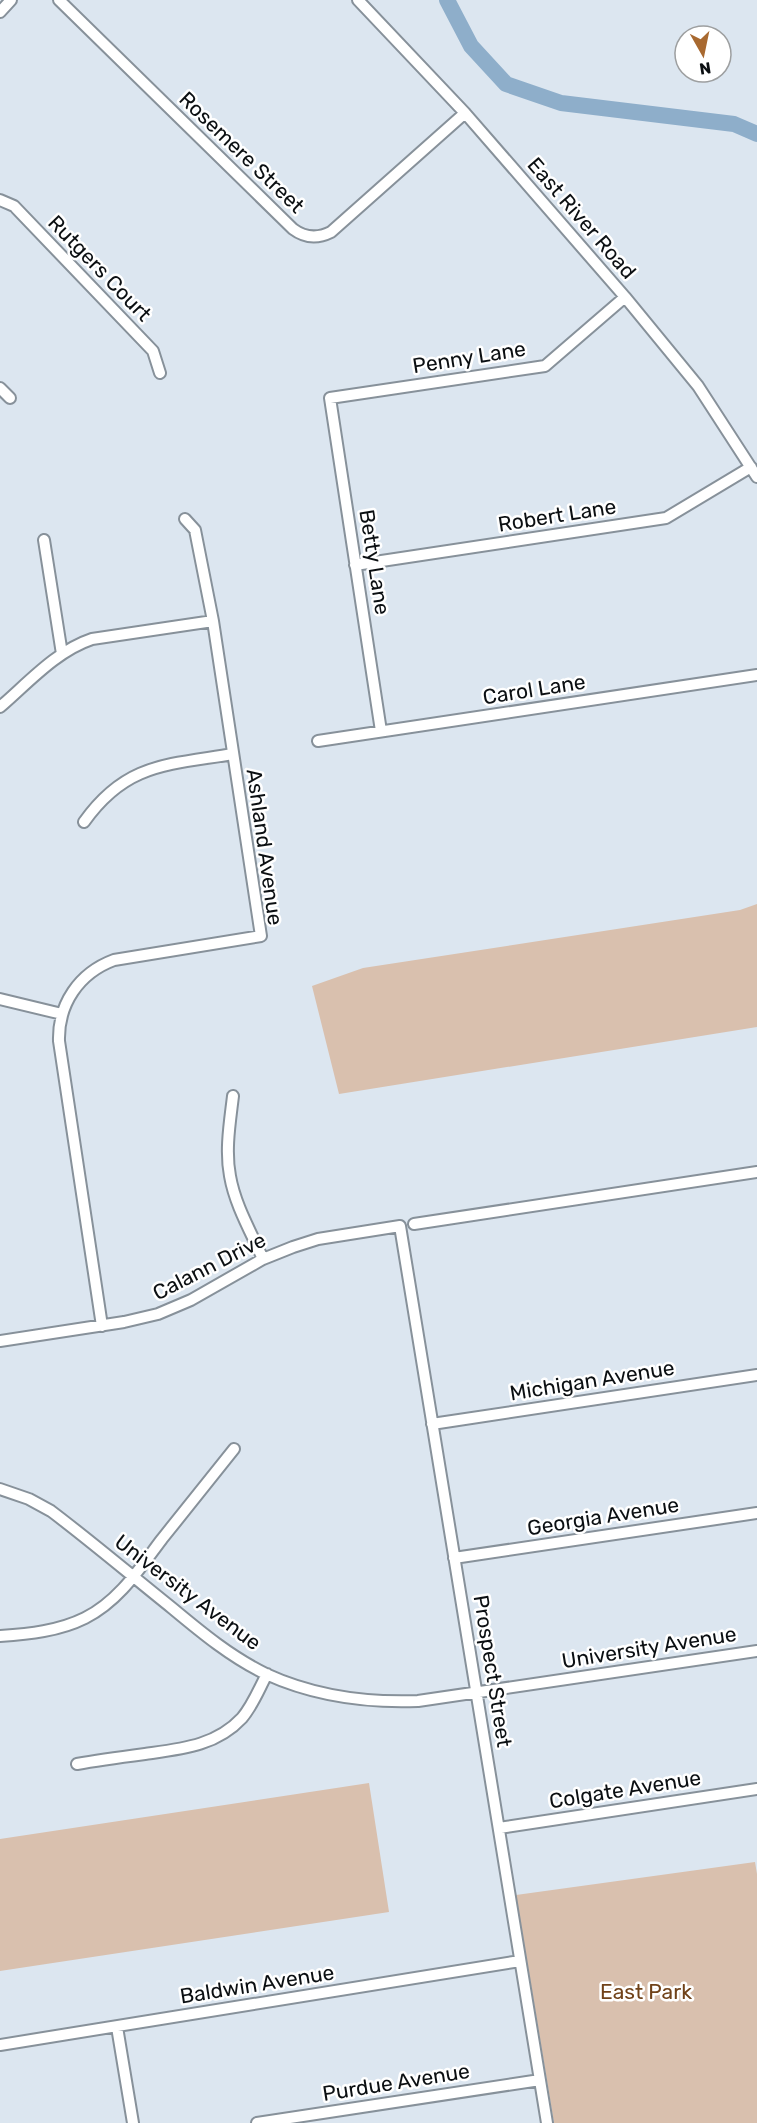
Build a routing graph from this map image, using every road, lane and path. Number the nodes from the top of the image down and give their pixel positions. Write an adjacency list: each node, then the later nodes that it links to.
1 (11, 0): 4 (street)
2 (59, 0): 5 (street, Rosemere Street)
3 (358, 0): 5 (street, East River Road)
4 (0, 12)
5 (465, 113): 7 (street, East River Road)
6 (0, 200): 8 (street, Rutgers Court)
7 (625, 297): 11 (street, Penny Lane); 12 (street, East River Road)
8 (160, 373)
9 (0, 388): 10 (street)
10 (10, 398)
11 (330, 398): 16 (street, Betty Lane)
12 (751, 467): 13 (street, East River Road); 16 (street, Robert Lane)
13 (757, 477)
14 (185, 519): 17 (street, Ashland Avenue)
15 (44, 540): 18 (street)
16 (356, 565): 21 (street, Betty Lane)
17 (213, 621): 18 (street); 23 (street, Ashland Avenue)
18 (62, 654): 20 (street)
19 (757, 675): 21 (street, Carol Lane)
20 (0, 707)
21 (381, 731): 22 (street, Carol Lane)
22 (318, 741)
23 (233, 754): 24 (street); 26 (street, Ashland Avenue)
24 (84, 822)
25 (0, 999): 26 (street)
26 (62, 1014): 32 (street, Ashland Avenue)
27 (233, 1096): 31 (street)
28 (757, 1172): 29 (street)
29 (414, 1224)
30 (400, 1226): 31 (street, Calann Drive); 35 (street, Prospect Street)
31 (262, 1259): 32 (street, Calann Drive)
32 (102, 1326): 33 (street, Calann Drive)
33 (0, 1341)
34 (757, 1375): 35 (street, Michigan Avenue)
35 (432, 1424): 39 (street, Prospect Street)
36 (234, 1449): 40 (street)
37 (0, 1489): 40 (street, University Avenue)
38 (757, 1513): 39 (street, Georgia Avenue)
39 (454, 1558): 44 (street, Prospect Street)
40 (133, 1576): 41 (street); 43 (street, University Avenue)
41 (0, 1636)
42 (757, 1651): 44 (street, University Avenue)
43 (267, 1674): 44 (street, University Avenue); 45 (street)
44 (476, 1693): 47 (street, Prospect Street)
45 (77, 1764)
46 (757, 1789): 47 (street, Colgate Avenue)
47 (499, 1828): 48 (street, Prospect Street)
48 (520, 1960): 49 (street, Baldwin Avenue); 51 (street, Prospect Street)
49 (117, 2027): 50 (street, Baldwin Avenue); 52 (street)
50 (0, 2045)
51 (540, 2080): 53 (street, Purdue Avenue); 54 (street, Prospect Street)
52 (133, 2123)
53 (257, 2123)
54 (547, 2123)

